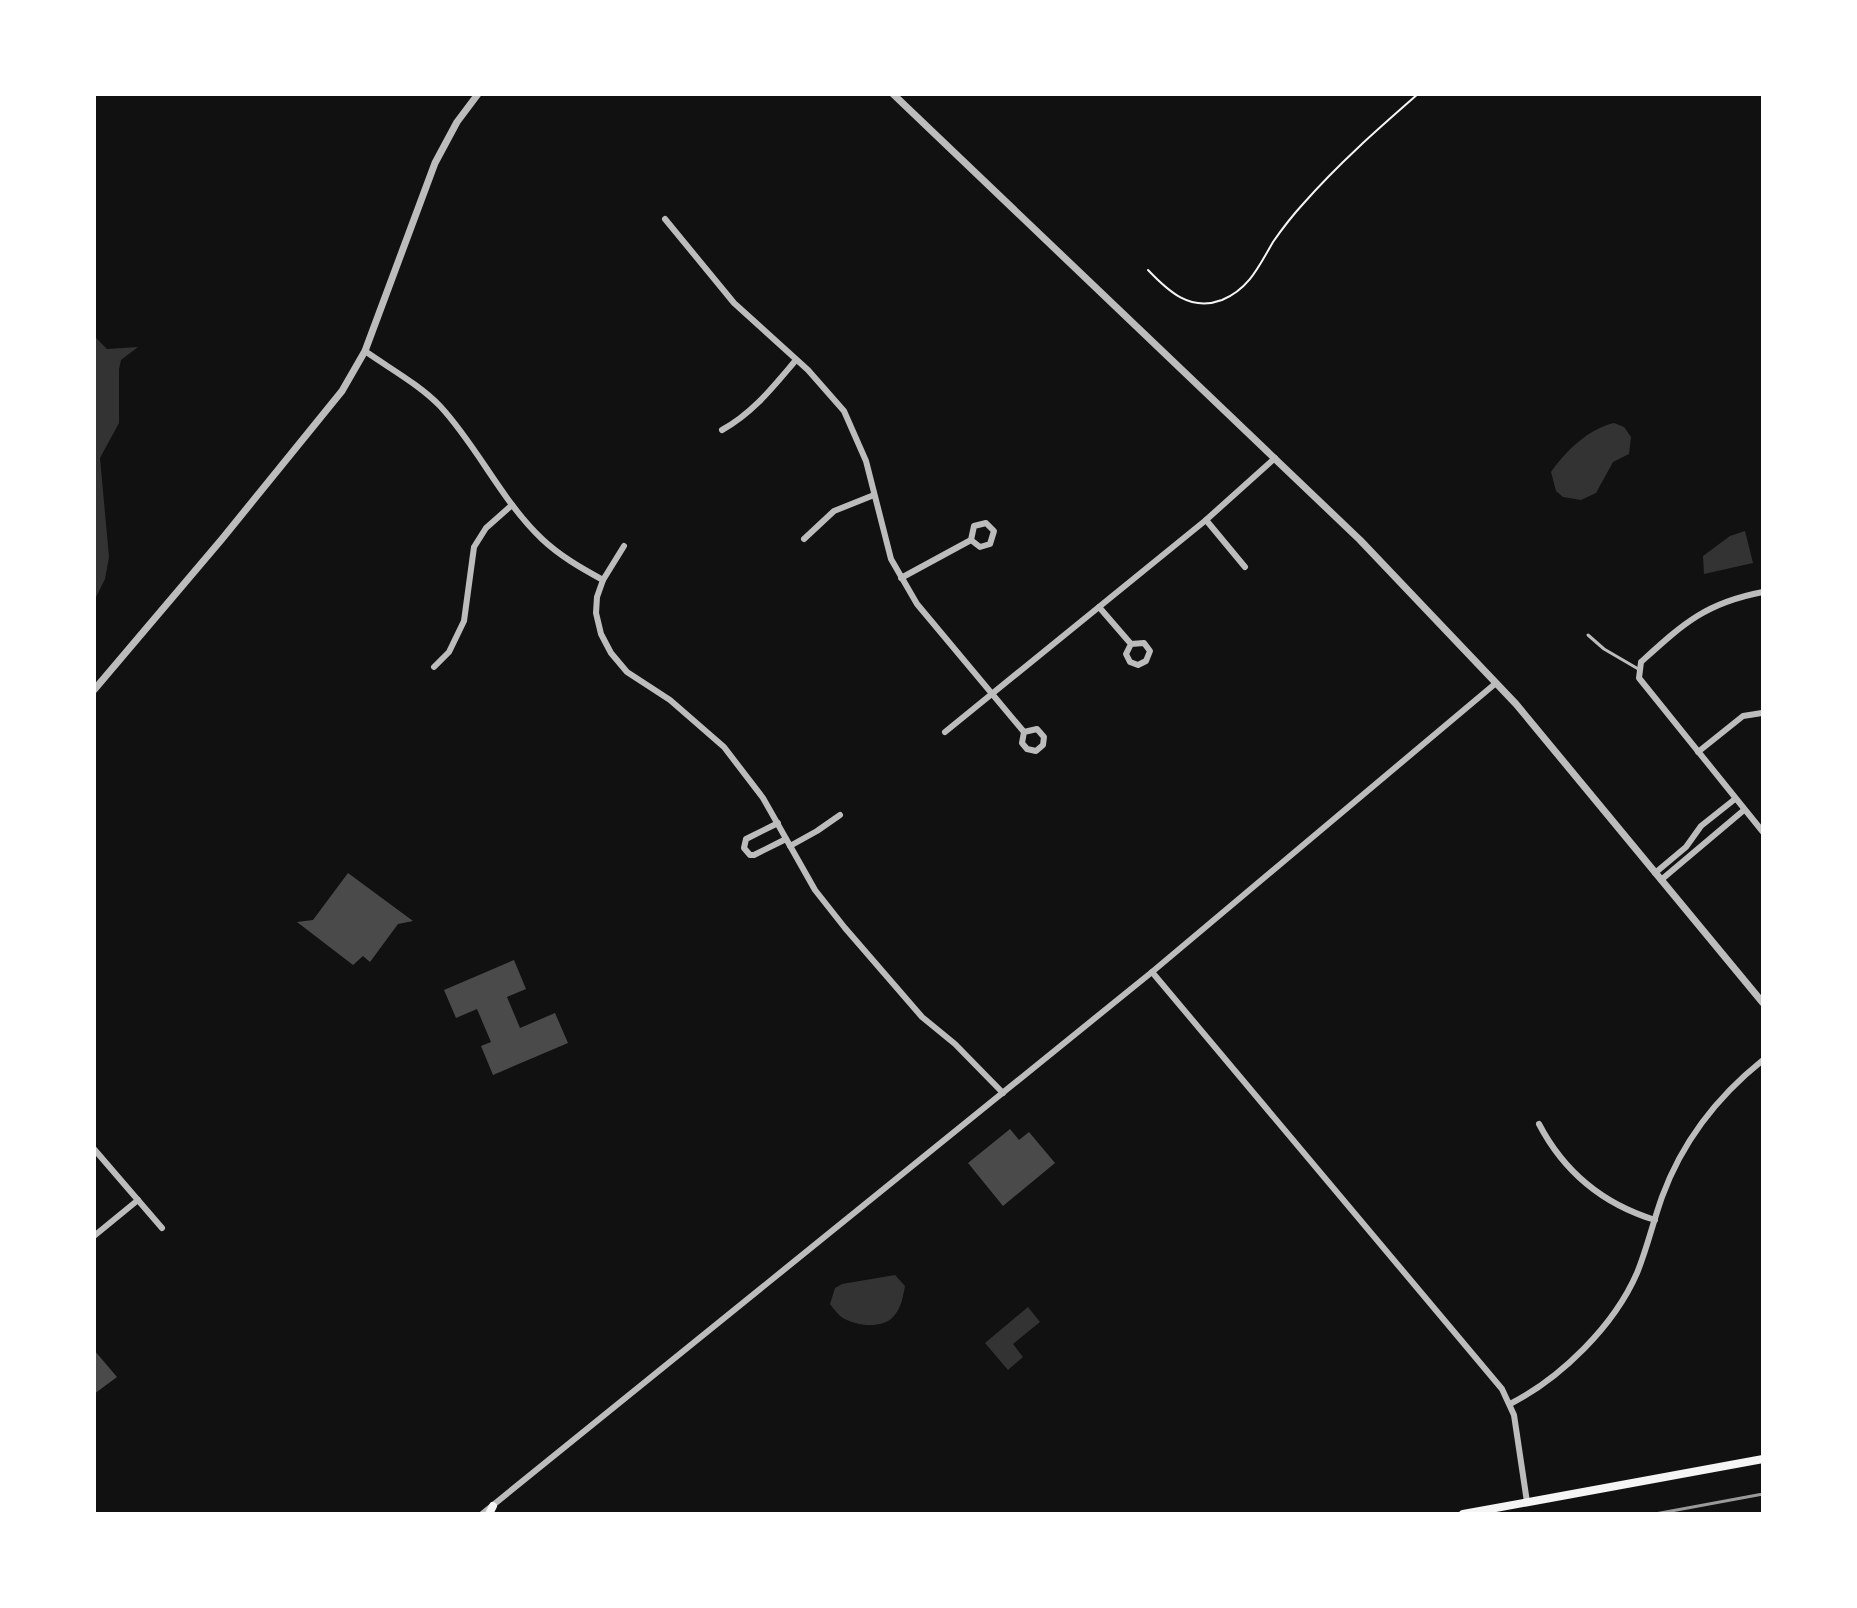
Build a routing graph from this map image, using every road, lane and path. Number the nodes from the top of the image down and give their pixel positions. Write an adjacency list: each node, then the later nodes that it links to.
1 (478, 94): 6 (street)
2 (893, 94): 9 (street)
3 (1418, 94): 5 (path)
4 (665, 219): 7 (street)
5 (1148, 270)
6 (365, 351): 11 (street); 26 (street)
7 (796, 360): 8 (street); 10 (street)
8 (722, 430)
9 (1275, 458): 12 (street); 25 (street)
10 (874, 495): 13 (street); 17 (street)
11 (512, 505): 18 (street); 23 (street)
12 (1206, 520): 16 (street); 20 (street)
13 (804, 539)
14 (971, 540): 17 (street)
15 (624, 546): 18 (street)
16 (1245, 567)
17 (901, 578): 27 (street)
18 (603, 580): 35 (street)
19 (1763, 592): 24 (street)
20 (1099, 607): 22 (street); 27 (street)
21 (1588, 635): 24 (lane)
22 (1131, 644)
23 (434, 667)
24 (1640, 670): 31 (street)
25 (1496, 683): 38 (street); 39 (street)
26 (94, 690)
27 (992, 694): 29 (street); 30 (street)
28 (1762, 713): 31 (street)
29 (945, 732)
30 (1024, 732)
31 (1698, 752): 32 (street)
32 (1735, 799): 33 (street); 38 (street)
33 (1746, 812): 36 (street); 38 (street)
34 (840, 815): 37 (street)
35 (778, 823): 37 (street); 37 (street)
36 (1763, 832)
37 (788, 842): 42 (street)
38 (1658, 876): 40 (street)
39 (1152, 972): 42 (street); 49 (street)
40 (1763, 1003)
41 (1763, 1060): 46 (street)
42 (1003, 1093): 52 (street)
43 (1539, 1124): 46 (street)
44 (94, 1149): 45 (street)
45 (138, 1200): 47 (street); 48 (street)
46 (1655, 1220): 49 (street)
47 (162, 1228)
48 (94, 1236)
49 (1510, 1404): 51 (street)
50 (1763, 1459): 51 (main road)
51 (1527, 1502): 54 (main road)
52 (491, 1510): 53 (street)
53 (482, 1514)
54 (1463, 1514)

